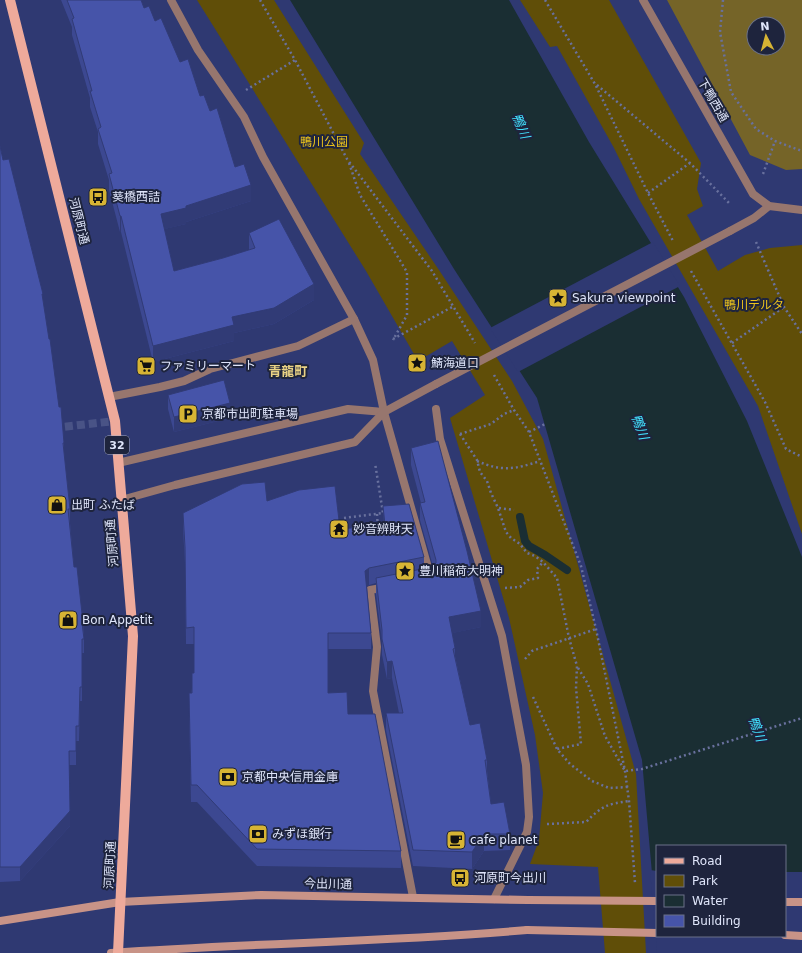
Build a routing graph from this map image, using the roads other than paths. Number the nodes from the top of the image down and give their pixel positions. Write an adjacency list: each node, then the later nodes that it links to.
1 (10, 0): 7 (main road, 河原町通 / 32)
2 (170, 0): 6 (street)
3 (643, 0): 4 (street, 下鴨西通)
4 (769, 206): 5 (street); 9 (street, bridge)
5 (802, 210)
6 (354, 319): 7 (street); 9 (street)
7 (109, 397): 10 (main road, 河原町通 / 32)
8 (436, 409): 15 (street)
9 (384, 412): 10 (street); 11 (street); 12 (street)
10 (118, 463): 11 (main road, 河原町通 / 32)
11 (121, 500): 17 (main road, 河原町通 / 32)
12 (423, 580)
13 (393, 586): 14 (street)
14 (413, 897): 15 (main road, 今出川通); 17 (main road, 今出川通)
15 (494, 899): 16 (main road, 今出川通, bridge)
16 (656, 901)
17 (120, 902): 20 (main road, 今出川通); 25 (main road, 河原町通 / 32)
18 (786, 902): 19 (main road)
19 (802, 902)
20 (0, 921)
21 (656, 933): 25 (main road, bridge)
22 (786, 935): 23 (main road)
23 (802, 936)
24 (111, 953): 25 (main road)
25 (118, 953)

